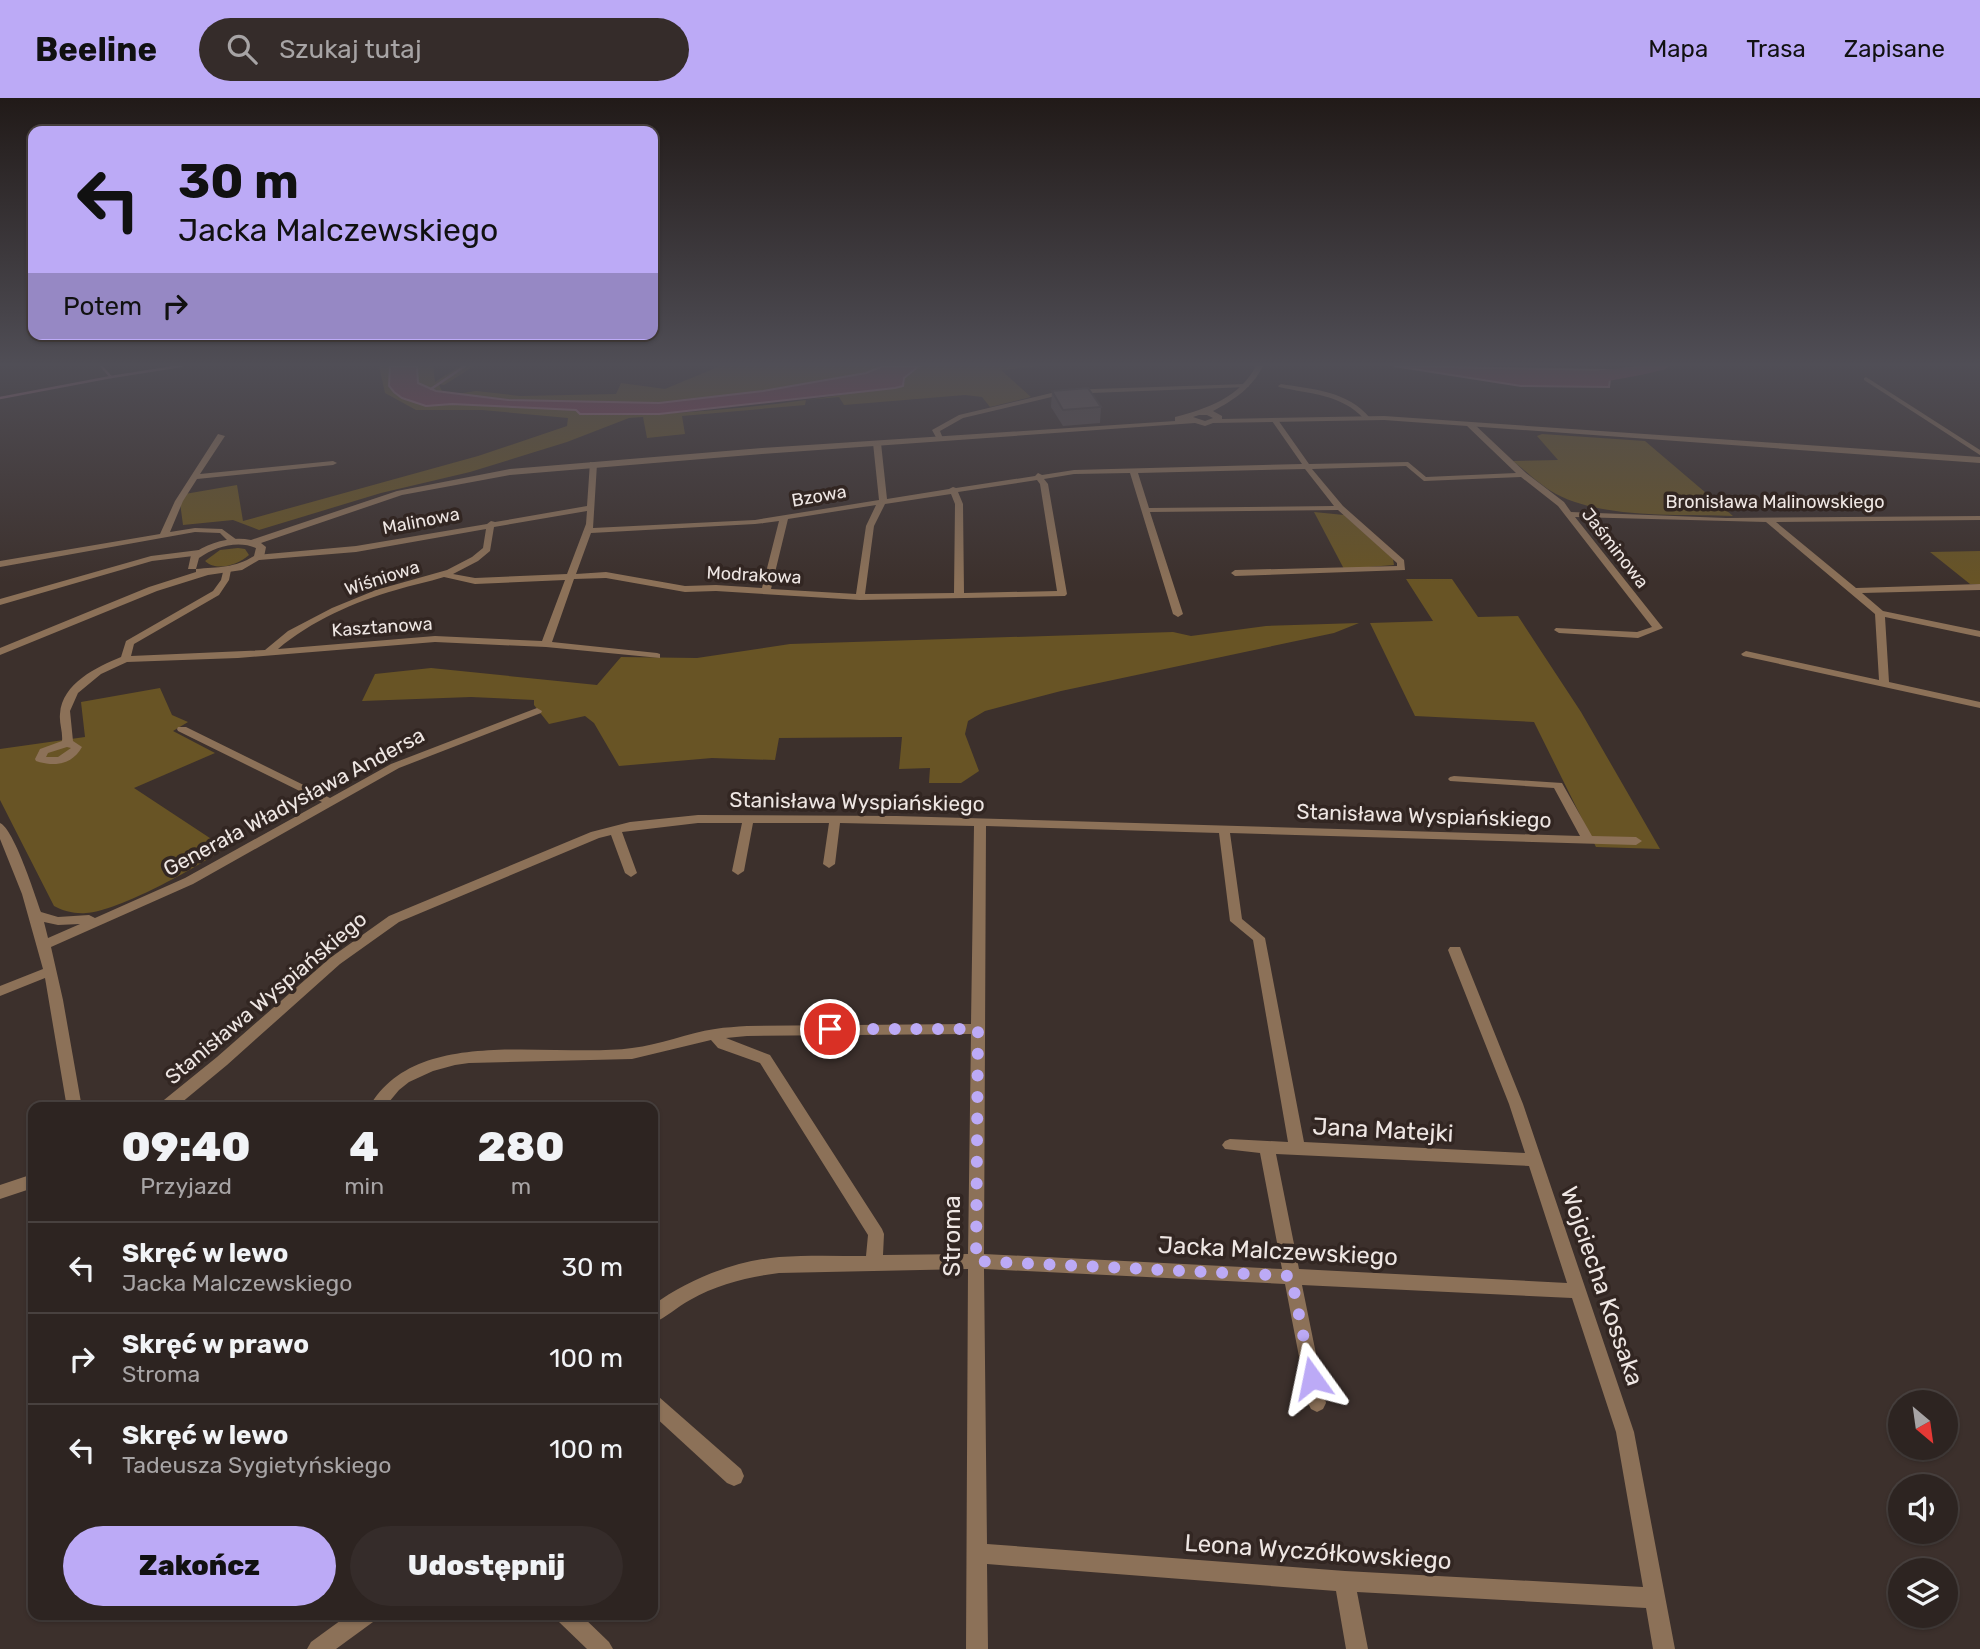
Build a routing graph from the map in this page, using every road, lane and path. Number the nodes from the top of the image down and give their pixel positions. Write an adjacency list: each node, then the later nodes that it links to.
1 (219, 438): 17 (street)
2 (950, 438): 7 (street)
3 (1287, 438): 13 (street)
4 (1484, 438): 16 (street, Jaśminowa)
5 (1665, 438): 10 (street)
6 (1957, 438): 9 (street)
7 (941, 439): 8 (street)
8 (877, 443): 12 (street); 19 (street)
9 (1980, 453)
10 (1980, 460)
11 (333, 463): 17 (street)
12 (593, 464): 21 (street); 35 (street)
13 (1305, 465): 14 (street, Bzowa); 16 (street); 22 (street)
14 (1133, 470): 15 (street, Bzowa); 23 (street)
15 (1038, 475): 18 (street, Bzowa); 47 (street, Modrakowa)
16 (1522, 475): 25 (street, Jaśminowa)
17 (195, 477): 32 (street)
18 (953, 489): 19 (street, Bzowa); 47 (street)
19 (883, 500): 20 (street, Bzowa); 24 (street)
20 (852, 506): 24 (street); 26 (street, Bzowa)
21 (590, 508): 29 (street, Malinowa); 31 (street)
22 (1340, 508): 23 (street); 40 (street)
23 (1145, 510): 51 (street)
24 (874, 514): 48 (street)
25 (1569, 514): 28 (street, Bronisława Malinowskiego); 52 (street, Jaśminowa)
26 (784, 518): 31 (street, Bzowa); 45 (street)
27 (1980, 518): 28 (street, Bronisława Malinowskiego)
28 (1767, 519): 46 (street)
29 (491, 523): 35 (street, Malinowa); 41 (street, Wiśniowa)
30 (222, 531): 32 (street); 33 (street); 34 (street)
31 (588, 531): 42 (street)
32 (164, 535): 37 (street)
33 (234, 542): 34 (street); 35 (street)
34 (218, 545): 36 (street)
35 (257, 549): 38 (street)
36 (194, 560): 39 (street); 44 (street); 49 (street)
37 (0, 564)
38 (227, 570): 39 (street); 54 (street)
39 (206, 572): 44 (street)
40 (1235, 573)
41 (446, 575): 42 (street, Modrakowa); 57 (street, Wiśniowa)
42 (571, 577): 45 (street, Modrakowa); 55 (street)
43 (1980, 587): 46 (street)
44 (153, 589): 56 (street)
45 (766, 591): 48 (street, Modrakowa)
46 (1853, 591): 50 (street)
47 (959, 596): 48 (street, Modrakowa)
48 (860, 597)
49 (0, 602)
50 (1880, 613): 53 (street); 61 (street)
51 (1178, 614)
52 (1559, 630)
53 (1980, 634)
54 (129, 643): 60 (street)
55 (546, 644): 57 (street, Kasztanowa); 59 (street, Kasztanowa)
56 (0, 652)
57 (266, 653): 60 (street, Kasztanowa)
58 (1746, 654): 61 (street)
59 (657, 656)
60 (126, 659): 65 (street)
61 (1884, 684): 62 (street)
62 (1980, 705)
63 (537, 711): 67 (street, Generała Władysława Andersa)
64 (182, 729): 67 (street)
65 (67, 743)
66 (1454, 779): 74 (street)
67 (328, 801): 79 (street, Generała Władysława Andersa)
68 (748, 820): 69 (street, Stanisława Wyspiańskiego); 72 (street, Stanisława Wyspiańskiego); 77 (street)
69 (835, 820): 70 (street, Stanisława Wyspiańskiego); 76 (street)
70 (980, 822): 73 (street, Stanisława Wyspiańskiego); 85 (street, Stroma)
71 (0, 827): 80 (street)
72 (615, 829): 78 (street); 88 (street, Stanisława Wyspiańskiego)
73 (1224, 829): 74 (street, Stanisława Wyspiańskiego); 92 (street)
74 (1588, 840): 75 (street, Stanisława Wyspiańskiego)
75 (1636, 841)
76 (829, 864)
77 (738, 871)
78 (631, 873)
79 (109, 914): 80 (street, Generała Władysława Andersa); 81 (street, Generała Władysława Andersa)
80 (34, 915): 81 (street)
81 (44, 945): 83 (street)
82 (1455, 950): 93 (street, Wojciecha Kossaka)
83 (50, 971): 84 (street); 87 (street)
84 (0, 991)
85 (978, 1029): 86 (street); 96 (street, Stroma)
86 (714, 1034): 89 (street); 97 (street)
87 (74, 1102)
88 (171, 1102)
89 (381, 1102)
90 (1230, 1145): 91 (street, Jana Matejki)
91 (1267, 1147): 92 (street, Jana Matejki); 98 (street)
92 (1297, 1148): 93 (street, Jana Matejki)
93 (1533, 1160): 99 (street, Wojciecha Kossaka)
94 (28, 1183): 95 (street)
95 (0, 1192)
96 (975, 1261): 97 (street, Jacka Malczewskiego); 98 (street, Jacka Malczewskiego); 104 (street, Stroma)
97 (874, 1263): 100 (street, Jacka Malczewskiego)
98 (1291, 1276): 99 (street, Jacka Malczewskiego); 101 (street)
99 (1578, 1291): 106 (street, Wojciecha Kossaka)
100 (658, 1312)
101 (1317, 1403)
102 (658, 1408): 103 (street)
103 (734, 1476)
104 (978, 1553): 105 (street, Leona Wyczółkowskiego); 111 (street, Stroma)
105 (1345, 1581): 106 (street, Leona Wyczółkowskiego); 112 (street)
106 (1655, 1598): 113 (street, Wojciecha Kossaka)
107 (359, 1620): 109 (street)
108 (571, 1620): 110 (street)
109 (318, 1649)
110 (602, 1649)
111 (977, 1649)
112 (1357, 1649)
113 (1664, 1649)

